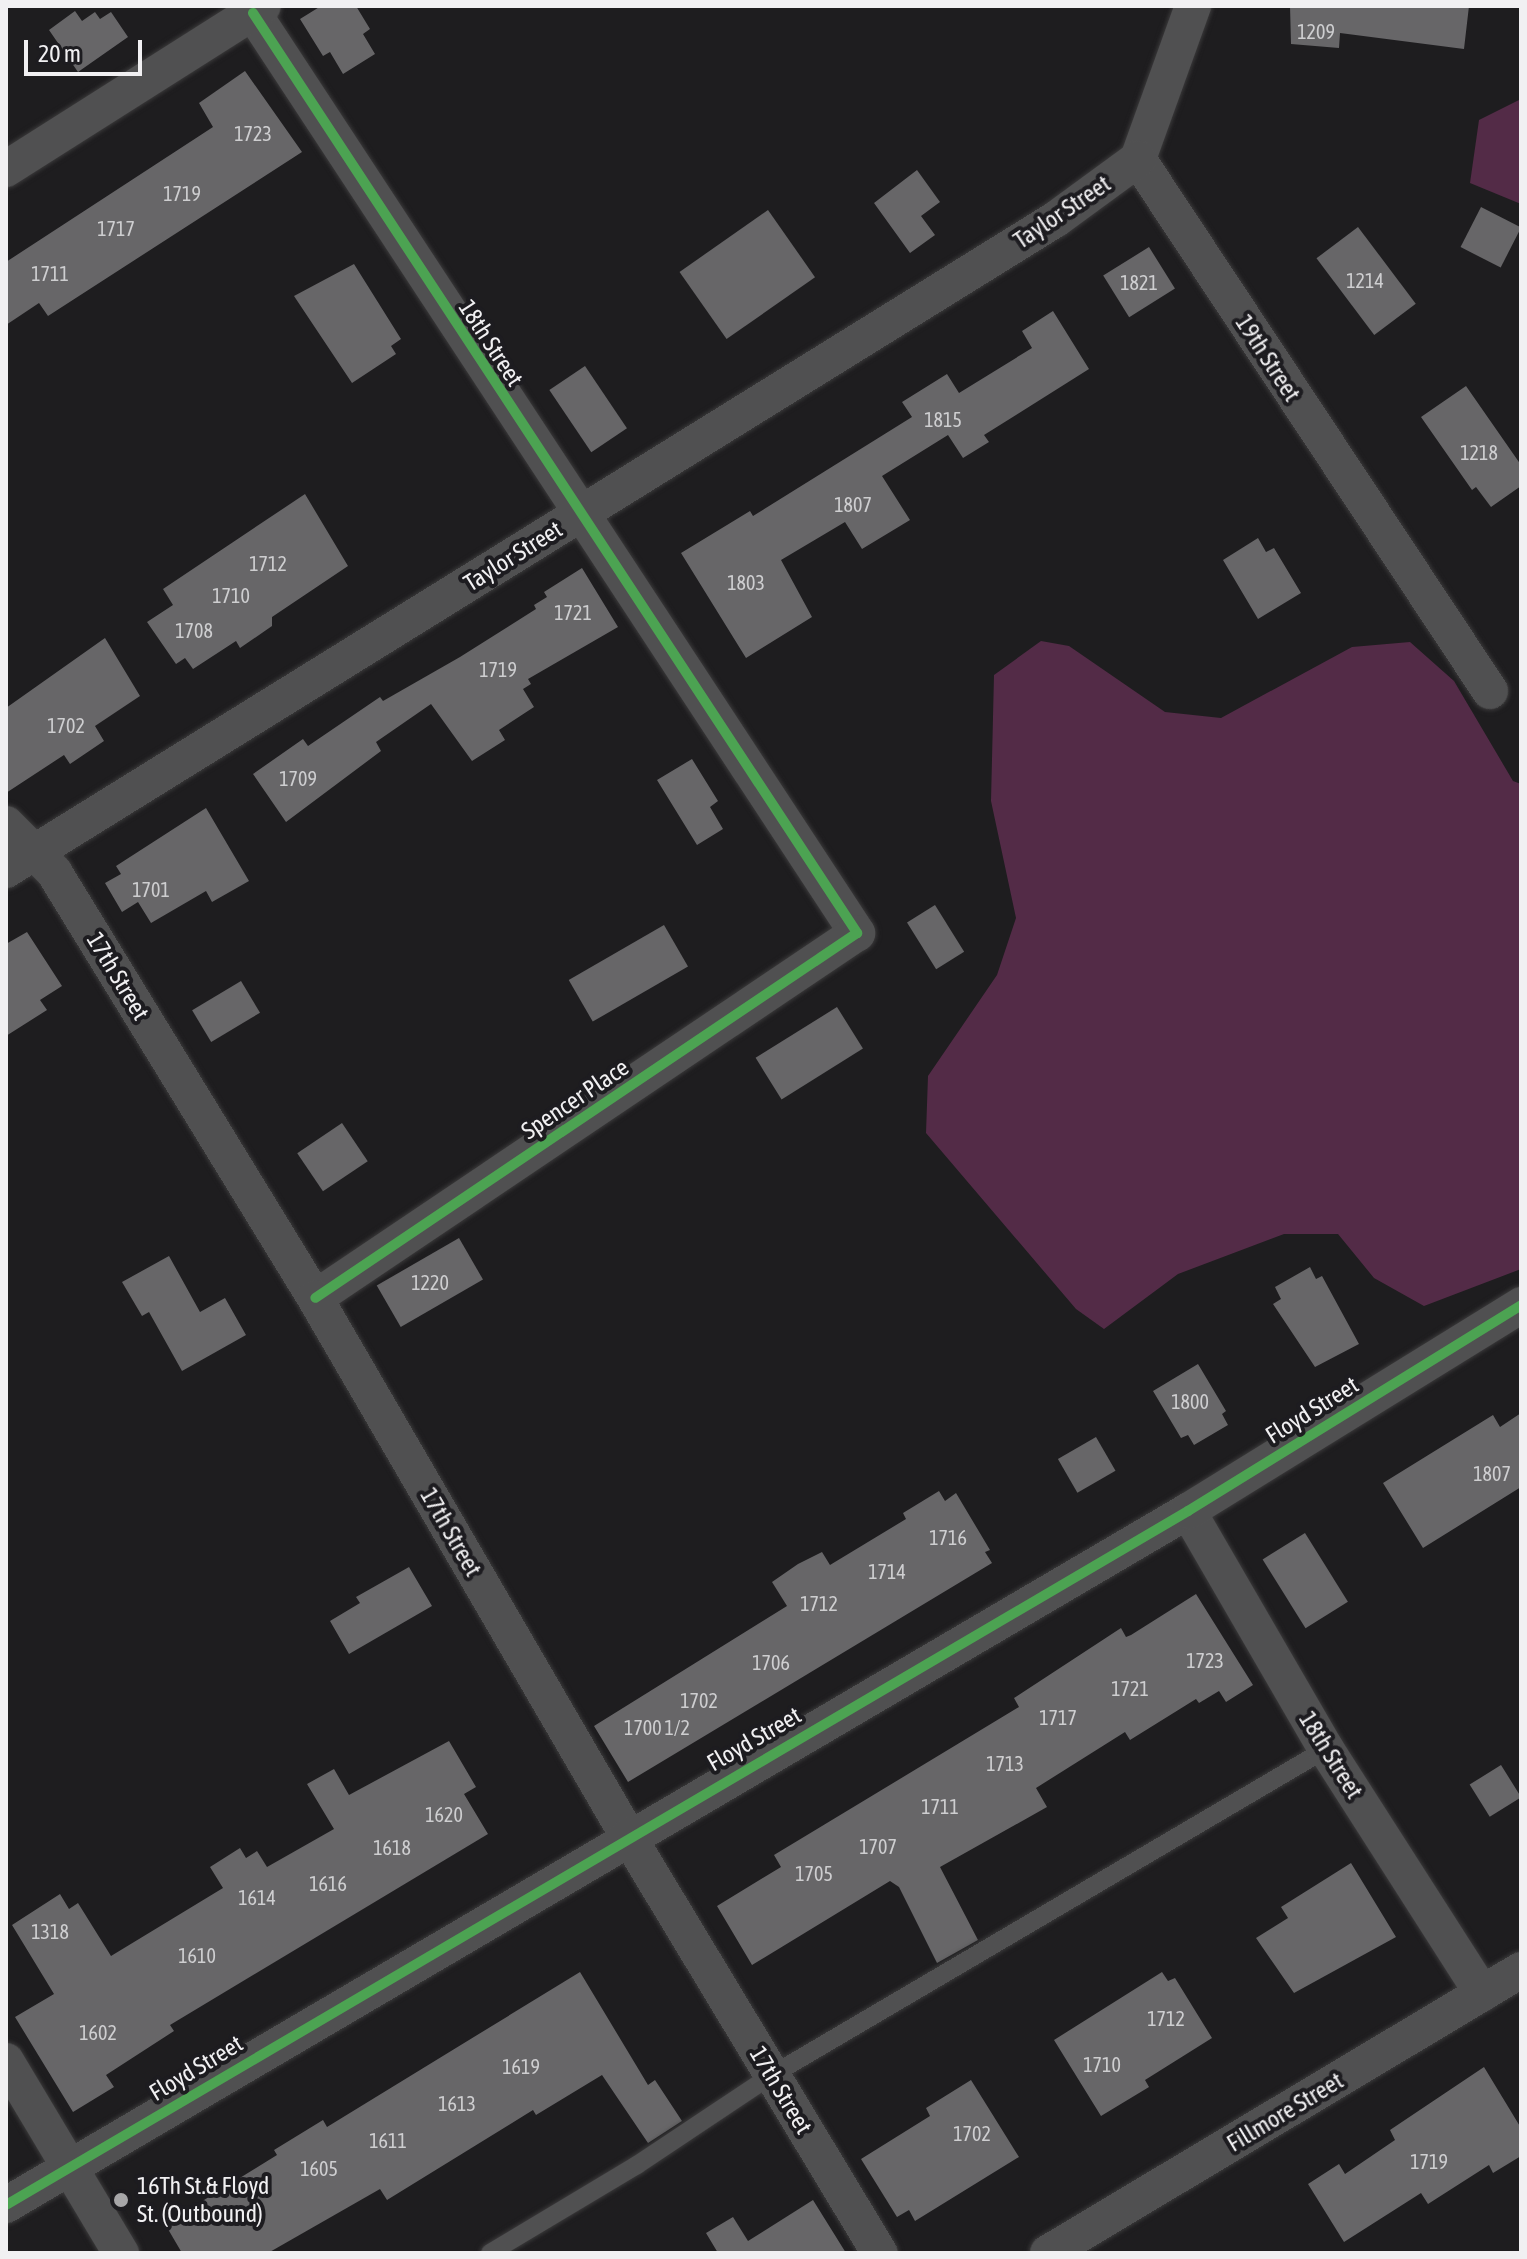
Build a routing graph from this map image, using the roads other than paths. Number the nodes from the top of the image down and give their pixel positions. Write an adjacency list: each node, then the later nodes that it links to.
1 (1193, 6): 3 (street)
2 (258, 10): 4 (street); 5 (street, 18th Street)
3 (1138, 159): 5 (street, Taylor Street); 6 (street, 19th Street)
4 (6, 169)
5 (578, 515): 8 (street, Taylor Street); 9 (street, 18th Street)
6 (1490, 691)
7 (6, 824): 8 (street, 17th Street)
8 (20, 862): 10 (street, 17th Street)
9 (857, 933): 10 (street, Spencer Place)
10 (315, 1298): 14 (street, 17th Street)
11 (1521, 1305): 12 (street, Floyd Street)
12 (1188, 1511): 13 (street, 18th Street); 14 (street, Floyd Street)
13 (1326, 1749): 16 (street, 18th Street); 18 (lane)
14 (628, 1836): 18 (street, 17th Street); 19 (street, Floyd Street)
15 (1521, 1970): 16 (street, Fillmore Street)
16 (1482, 1993): 24 (street, Fillmore Street)
17 (6, 2061): 19 (street)
18 (772, 2075): 22 (lane); 23 (street, 17th Street)
19 (69, 2166): 20 (street, Floyd Street); 21 (street)
20 (6, 2205)
21 (121, 2253)
22 (490, 2253)
23 (880, 2253)
24 (1048, 2253)

